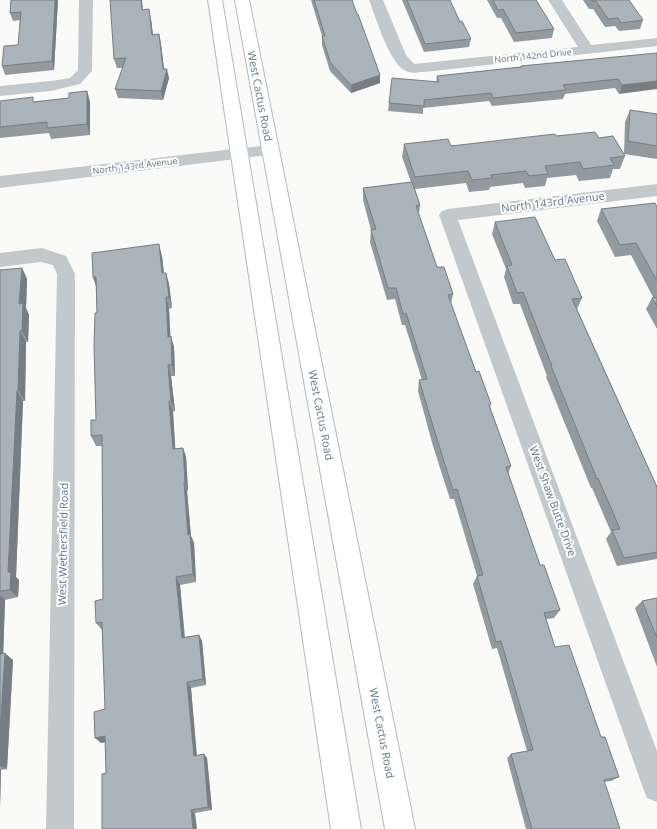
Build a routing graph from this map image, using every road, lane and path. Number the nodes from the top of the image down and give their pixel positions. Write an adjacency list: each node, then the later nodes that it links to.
1 (86, 0): 8 (street)
2 (215, 0): 10 (main road)
3 (242, 0): 9 (main road, West Cactus Road)
4 (376, 0): 7 (street, North 142nd Drive)
5 (555, 0): 7 (street)
6 (657, 42): 7 (street, North 142nd Drive)
7 (587, 50)
8 (0, 91)
9 (270, 150): 10 (street, North 143rd Avenue); 19 (main road, West Cactus Road)
10 (238, 154): 11 (street, North 143rd Avenue); 18 (main road)
11 (0, 182)
12 (657, 190): 13 (street, North 143rd Avenue)
13 (448, 215): 15 (street, West Shaw Butte Drive)
14 (0, 260): 17 (street, West Wethersfield Road)
15 (650, 750): 16 (street, West Shaw Butte Drive)
16 (657, 788)
17 (60, 829)
18 (346, 829)
19 (400, 829)

